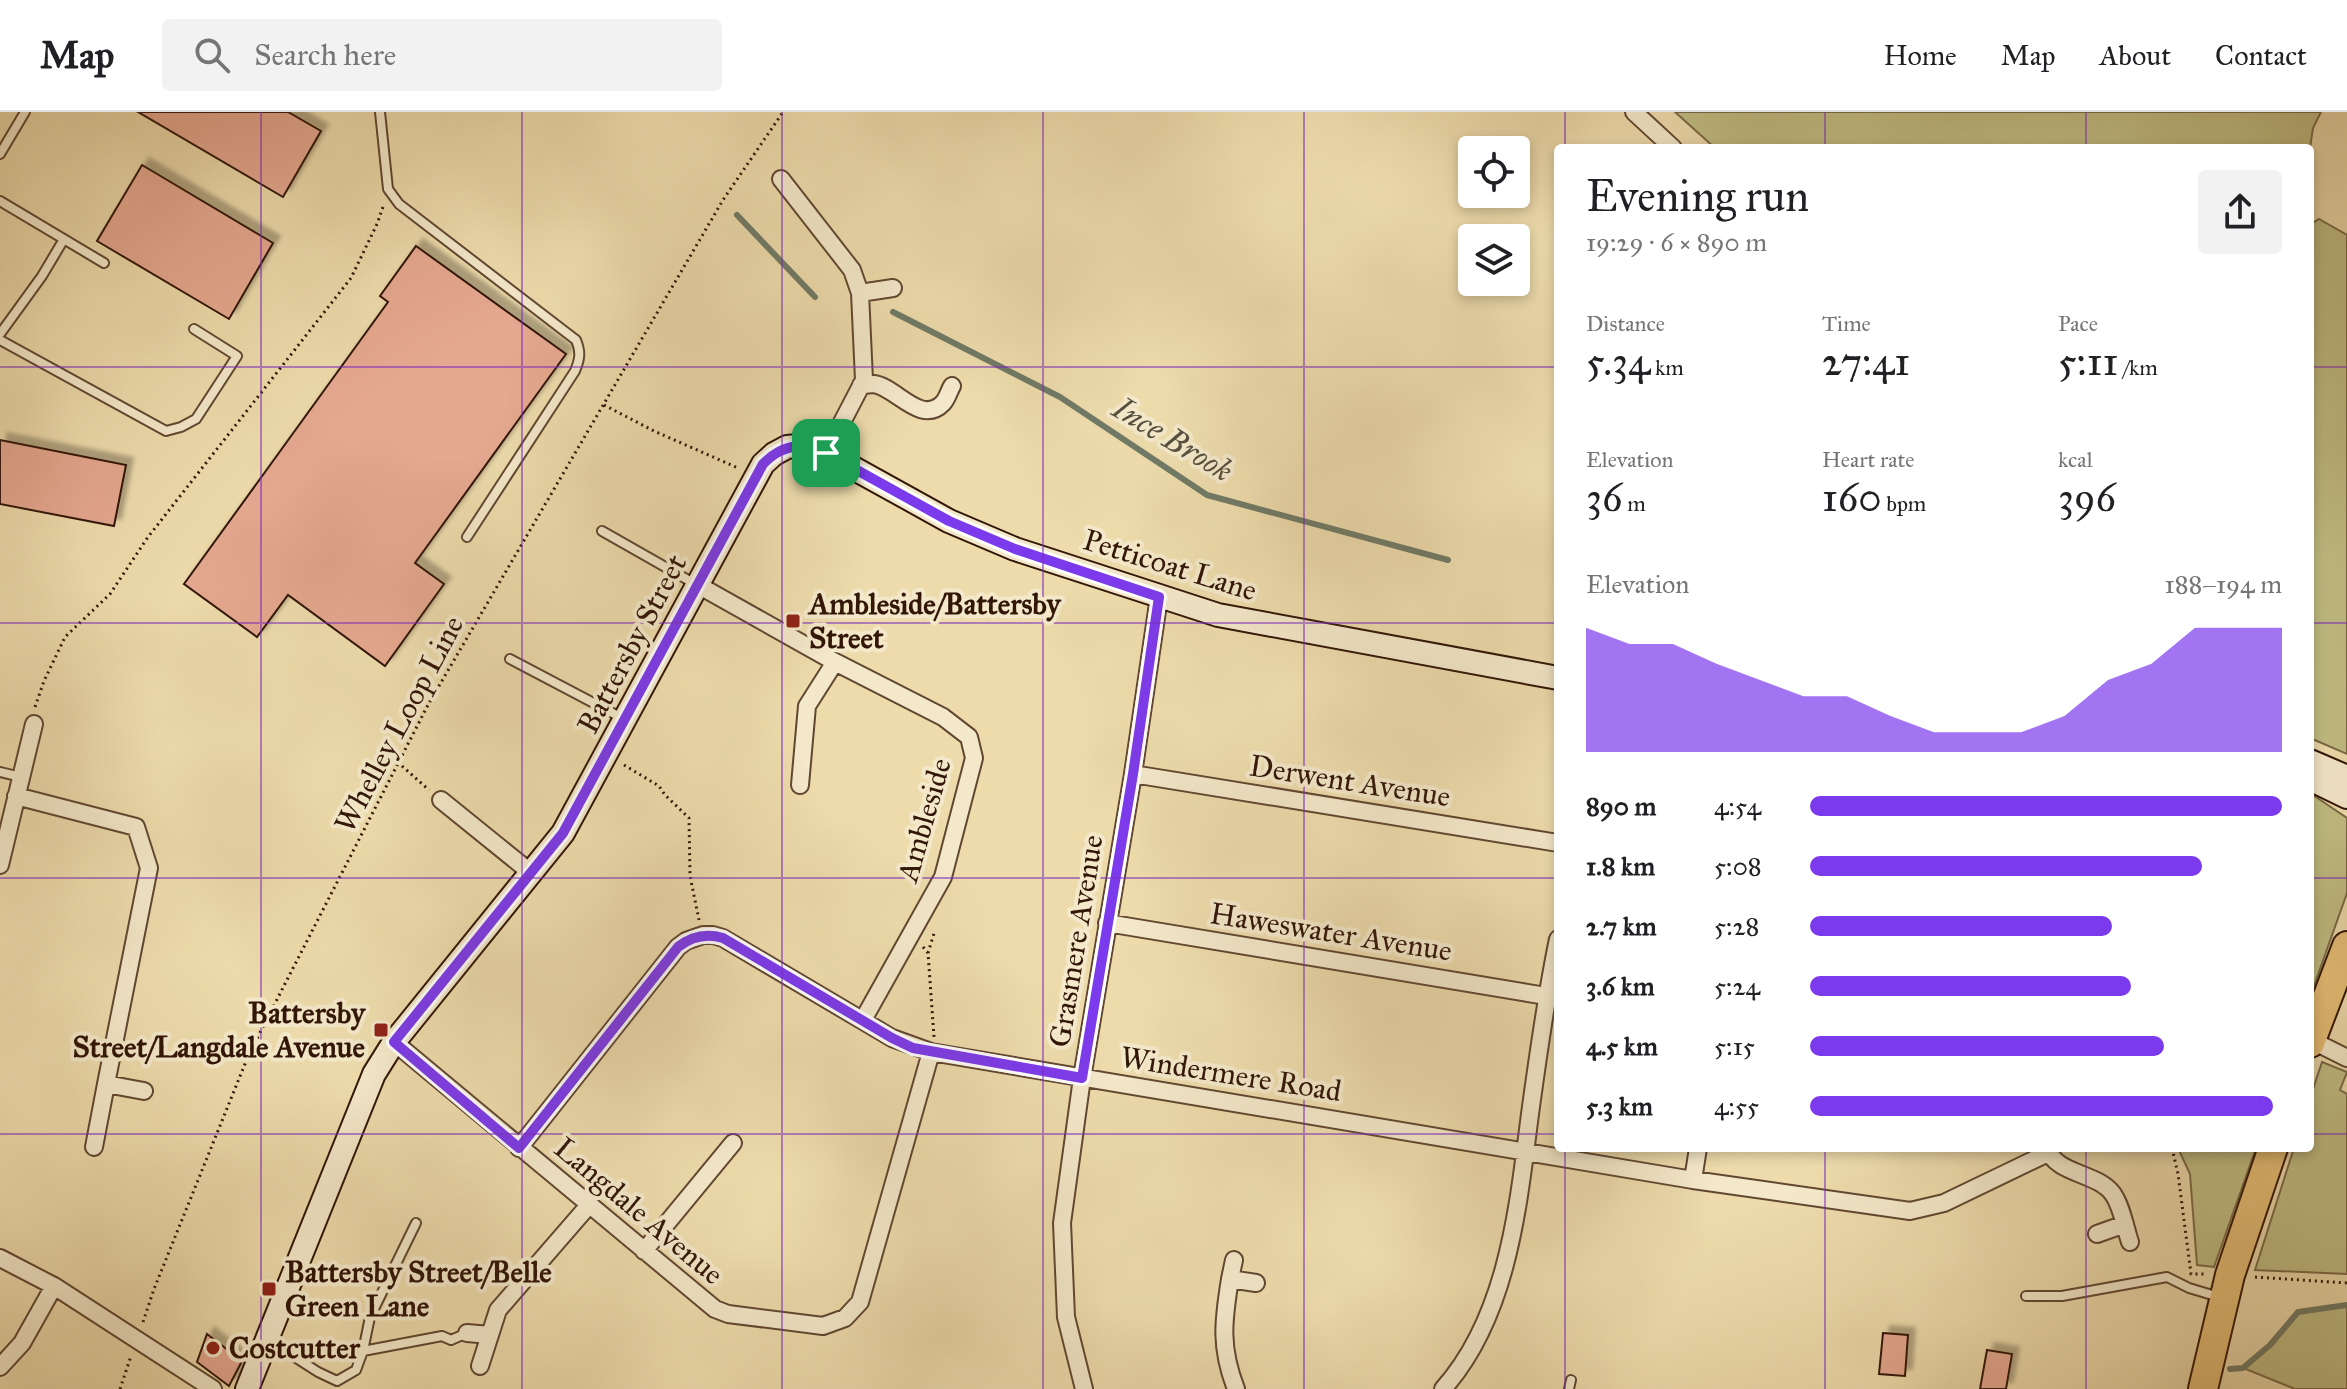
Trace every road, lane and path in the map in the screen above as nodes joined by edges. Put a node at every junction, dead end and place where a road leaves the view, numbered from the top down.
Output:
1 (25, 112) edge
2 (380, 112) edge
3 (783, 112) edge
4 (1634, 112) edge
5 (1669, 144) edge
6 (0, 154) edge
7 (781, 179) dead end
8 (388, 189) junction
9 (0, 201) edge
10 (64, 239) junction
11 (104, 263) dead end
12 (893, 288) dead end
13 (860, 293) junction
14 (194, 329) dead end
15 (0, 337) edge
16 (861, 385) junction
17 (952, 386) dead end
18 (604, 404) junction
19 (787, 447) joint
20 (826, 453) junction
21 (757, 476) junction
22 (602, 531) dead end
23 (467, 537) dead end
24 (698, 585) junction
25 (1159, 597) junction
26 (510, 659) dead end
27 (835, 662) junction
28 (1554, 677) edge
29 (625, 719) junction
30 (34, 724) joint
31 (606, 754) junction
32 (2314, 763) edge
33 (402, 766) dead end
34 (0, 772) edge
35 (1133, 774) junction
36 (21, 777) junction
37 (416, 777) dead end
38 (2347, 777) edge
39 (2314, 781) edge
40 (800, 785) dead end
41 (16, 796) junction
42 (2347, 797) edge
43 (441, 800) dead end
44 (1554, 842) edge
45 (0, 865) edge
46 (530, 872) junction
47 (1107, 923) junction
48 (703, 935) junction
49 (911, 936) junction
50 (2347, 946) edge
51 (1554, 958) edge
52 (1546, 996) junction
53 (863, 1020) junction
54 (2314, 1031) edge
55 (394, 1042) junction
56 (2314, 1043) edge
57 (931, 1052) junction
58 (2347, 1058) edge
59 (1082, 1078) junction
60 (106, 1084) junction
61 (144, 1091) dead end
62 (733, 1143) dead end
63 (94, 1147) dead end
64 (519, 1148) junction
65 (1525, 1151) junction
66 (1697, 1152) edge
67 (2045, 1152) edge
68 (2048, 1152) edge
69 (2173, 1152) edge
70 (2272, 1152) edge
71 (1693, 1180) junction
72 (589, 1205) junction
73 (416, 1223) dead end
74 (2125, 1224) junction
75 (2097, 1234) dead end
76 (2130, 1242) dead end
77 (644, 1251) junction
78 (0, 1258) edge
79 (1234, 1260) dead end
80 (1230, 1279) junction
81 (1256, 1283) dead end
82 (2347, 1283) edge
83 (54, 1286) junction
84 (2227, 1287) junction
85 (2026, 1296) dead end
86 (467, 1333) joint
87 (490, 1335) junction
88 (138, 1339) junction
89 (267, 1339) junction
90 (363, 1351) junction
91 (480, 1366) dead end
92 (0, 1367) edge
93 (120, 1389) edge
94 (213, 1389) edge
95 (247, 1389) edge
96 (1084, 1389) edge
97 (1236, 1389) edge
98 (1443, 1389) edge
99 (2203, 1389) edge

1 - 6 lane
2 - 8 lane
3 - 18 path, Whelley Loop Line
4 - 5 street
7 - 13 street
8 - 23 lane
8 - 30 path
9 - 10 lane
10 - 11 lane
10 - 15 lane
12 - 13 street
13 - 16 street
14 - 15 lane
16 - 17 street
16 - 20 street
18 - 21 path
18 - 88 path, Whelley Loop Line
19 - 20 street, Petticoat Lane
19 - 21 street, Battersby Street
20 - 25 street, Petticoat Lane
21 - 24 street, Battersby Street
22 - 24 lane
24 - 27 street, Ambleside
24 - 29 street, Battersby Street
25 - 28 street, Petticoat Lane
25 - 35 street, Grasmere Avenue
26 - 29 lane
27 - 40 street
27 - 49 street, Ambleside
29 - 31 street, Battersby Street
30 - 36 street
31 - 46 street, Battersby Street
31 - 48 path
32 - 38 street
33 - 37 path
34 - 36 lane
35 - 44 street, Derwent Avenue
35 - 47 street, Grasmere Avenue
36 - 41 street
39 - 42 street
41 - 45 street
41 - 60 street
43 - 46 street
46 - 55 street, Battersby Street
47 - 52 street, Haweswater Avenue
47 - 59 street, Grasmere Avenue
48 - 53 street, Windermere Road
48 - 64 street
49 - 53 street, Ambleside
49 - 57 path
50 - 54 highway
51 - 52 street
52 - 65 street
53 - 57 street, Windermere Road
55 - 64 street, Langdale Avenue
55 - 89 street, Battersby Street
56 - 58 street
57 - 59 street, Windermere Road
57 - 77 street, Langdale Avenue
59 - 65 street, Windermere Road
59 - 96 street, Grasmere Avenue
60 - 61 street
60 - 63 street
62 - 77 street
64 - 72 street, Langdale Avenue
65 - 71 street, Windermere Road
65 - 98 street
66 - 71 street
67 - 71 street, Windermere Road
68 - 74 street
69 - 84 path
70 - 84 highway
72 - 77 street, Langdale Avenue
72 - 87 street
73 - 90 lane
74 - 75 street
74 - 76 street
78 - 83 street
79 - 80 street
80 - 81 street
80 - 97 street
82 - 84 path
83 - 88 street
83 - 92 street
84 - 85 lane
84 - 99 highway
86 - 87 street
86 - 90 lane
87 - 91 street
88 - 93 path, Whelley Loop Line
88 - 94 street
89 - 90 lane
89 - 95 street, Battersby Street

